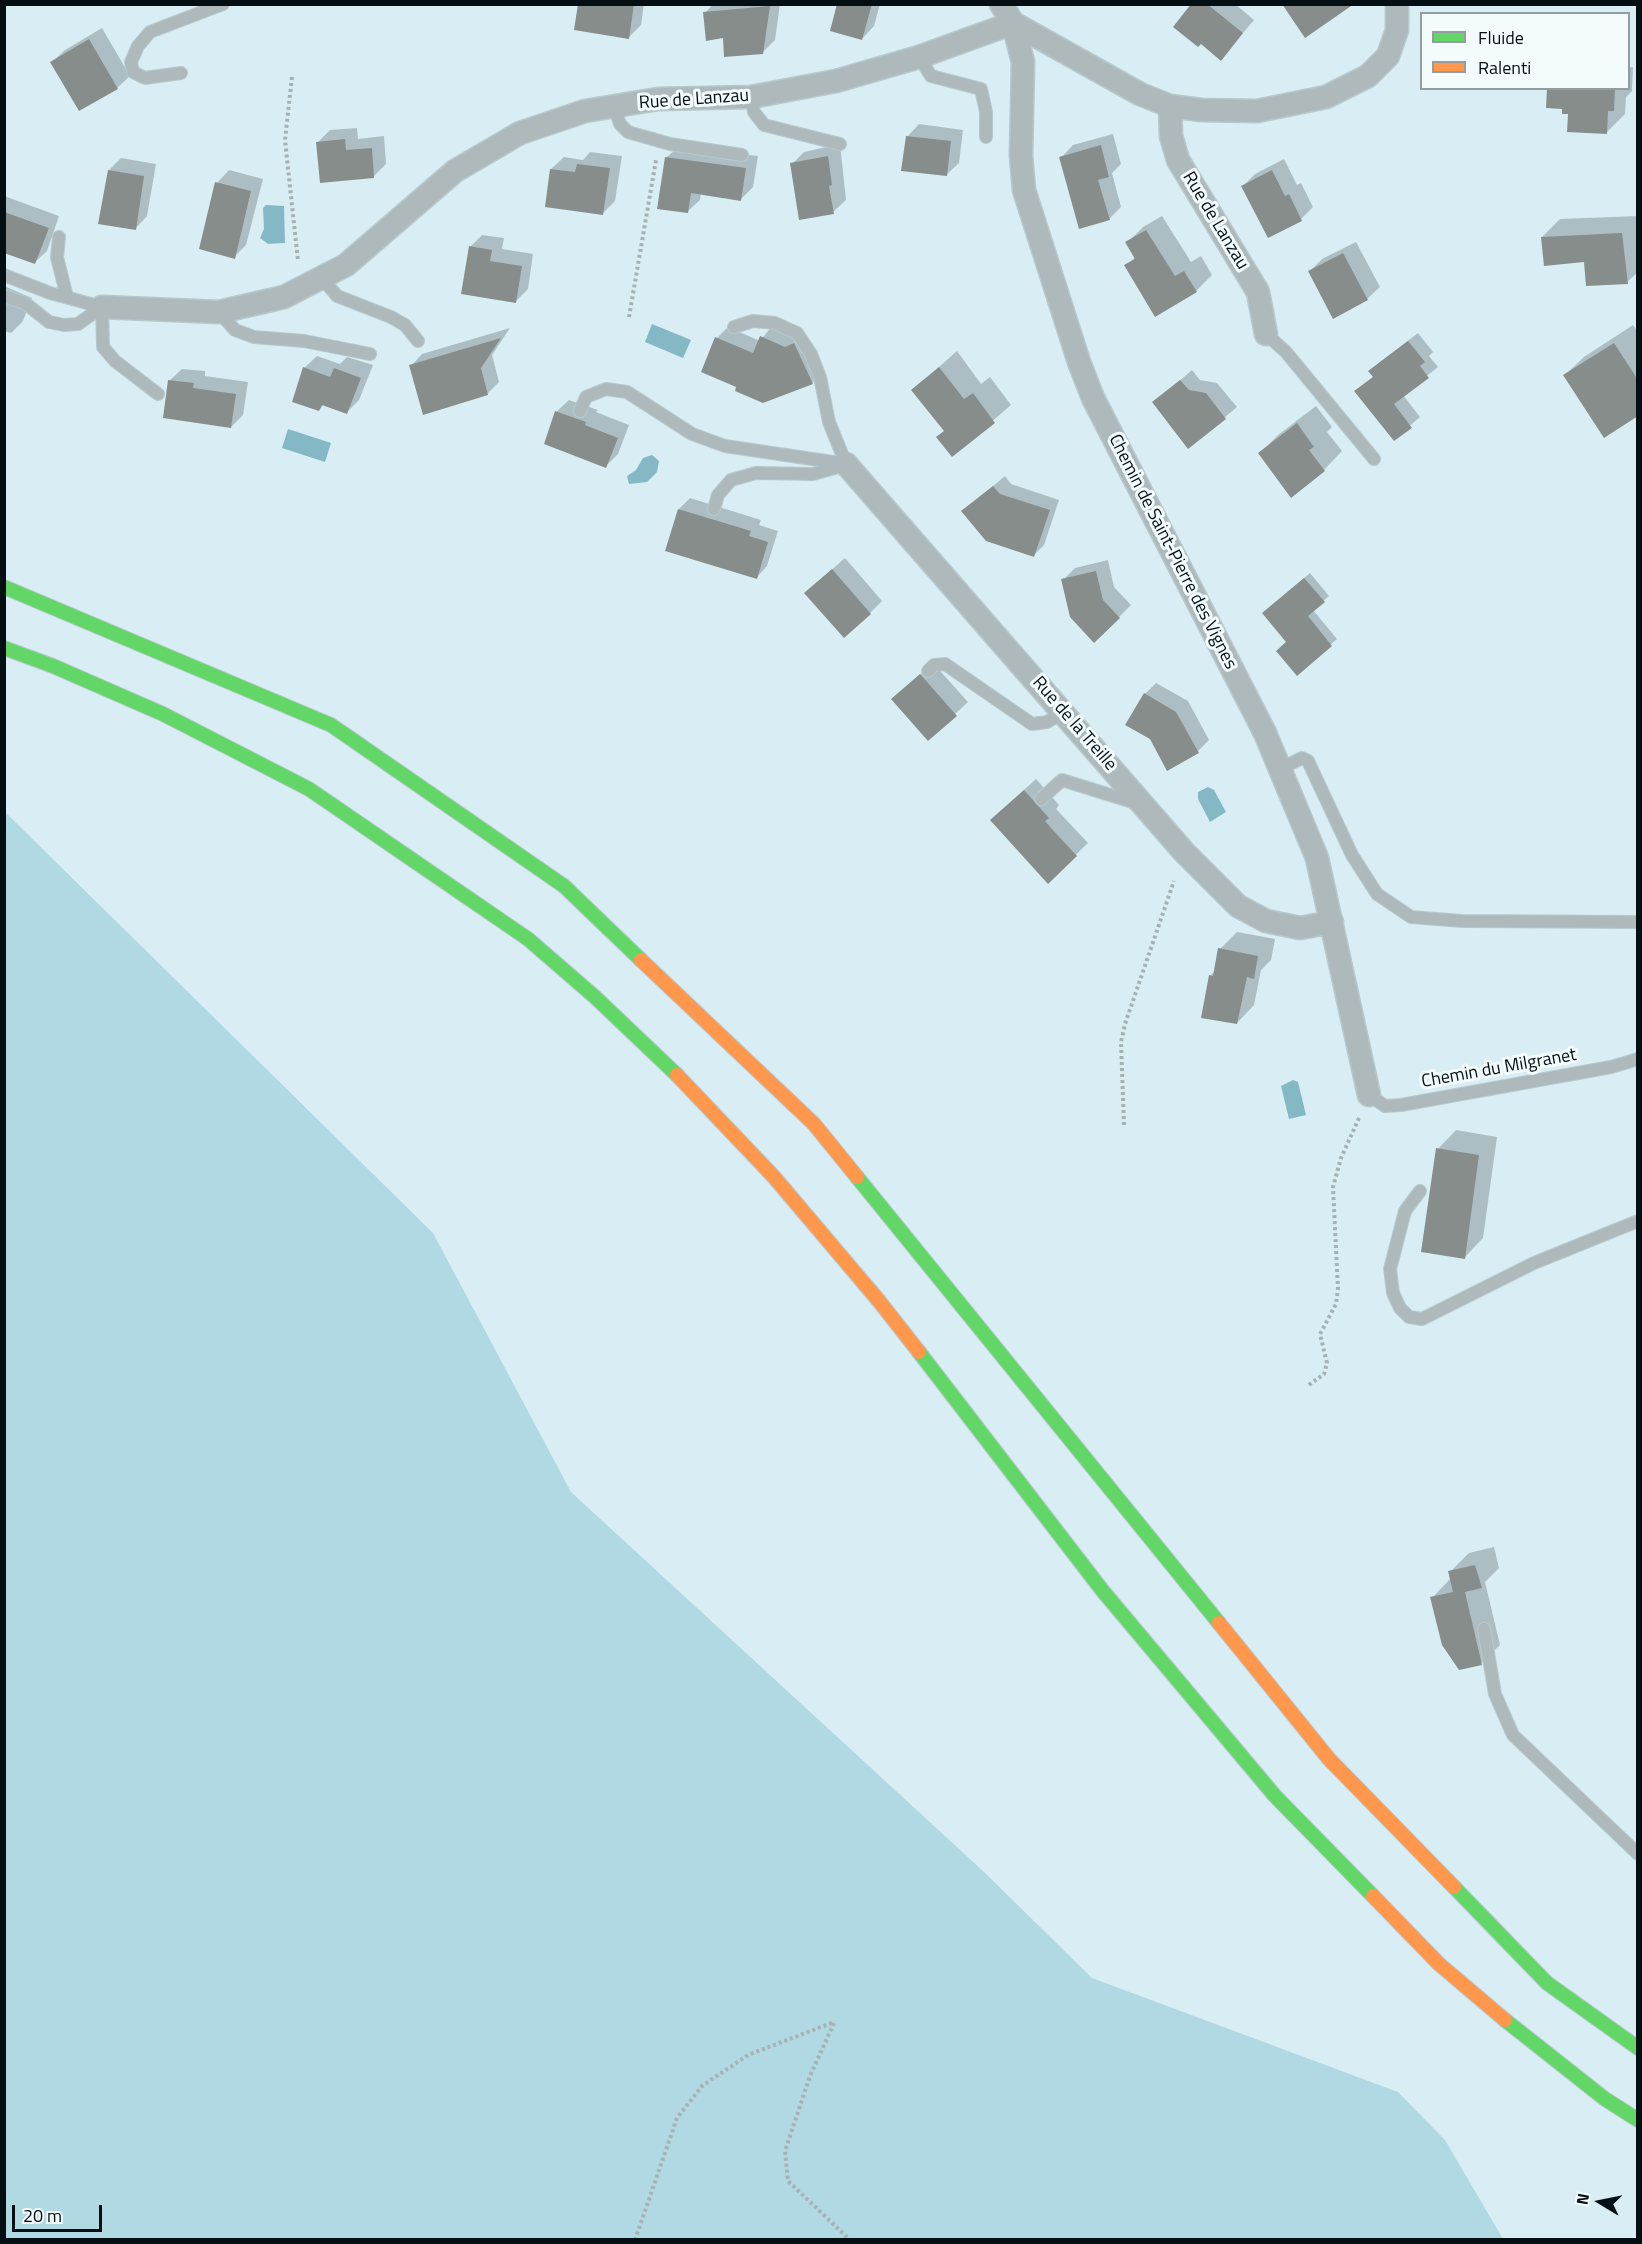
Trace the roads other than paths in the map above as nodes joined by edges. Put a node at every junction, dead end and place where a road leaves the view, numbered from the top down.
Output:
1 (223, 4) edge
2 (1397, 4) edge
3 (1007, 14) edge
4 (919, 57) junction
5 (181, 73) dead end
6 (751, 97) junction
7 (614, 106) junction
8 (1170, 106) junction
9 (986, 137) dead end
10 (840, 144) dead end
11 (742, 155) dead end
12 (59, 237) dead end
13 (4, 274) edge
14 (321, 278) junction
15 (4, 296) edge
16 (67, 297) junction
17 (102, 307) junction
18 (219, 312) junction
19 (734, 327) dead end
20 (1266, 334) joint
21 (418, 341) dead end
22 (370, 354) dead end
23 (158, 394) dead end
24 (580, 411) dead end
25 (1374, 459) dead end
26 (846, 465) junction
27 (714, 509) dead end
28 (4, 586) edge
29 (4, 648) edge
30 (928, 671) dead end
31 (1064, 712) junction
32 (1280, 769) junction
33 (1041, 799) dead end
34 (1145, 807) junction
35 (1332, 922) junction
36 (1638, 922) edge
37 (1638, 1059) edge
38 (1369, 1095) joint
39 (1420, 1191) dead end
40 (1638, 1221) edge
41 (1484, 1629) dead end
42 (1638, 1854) edge
43 (1638, 2048) edge
44 (1638, 2120) edge

1 - 5 lane
2 - 8 street
3 - 4 street, Rue de Lanzau
3 - 8 street
3 - 32 street, Chemin de Saint-Pierre des Vignes
4 - 6 street, Rue de Lanzau
4 - 9 lane
6 - 7 street, Rue de Lanzau
6 - 10 lane
7 - 11 lane
7 - 14 street, Rue de Lanzau
8 - 20 street, Rue de Lanzau
12 - 16 lane
13 - 16 lane
14 - 18 street, Rue de Lanzau
14 - 21 lane
15 - 17 lane
16 - 17 lane
17 - 18 street, Rue de Lanzau
17 - 23 lane
18 - 22 lane
19 - 26 lane
20 - 25 lane
24 - 26 lane
26 - 27 lane
26 - 31 street, Rue de la Treille
28 - 43 highway
29 - 44 highway
30 - 31 lane
31 - 34 street, Rue de la Treille
32 - 35 street, Chemin de Saint-Pierre des Vignes
32 - 36 lane
33 - 34 lane
34 - 35 street, Rue de la Treille
35 - 38 street, Chemin de Saint-Pierre des Vignes
37 - 38 lane, Chemin du Milgranet
39 - 40 lane
41 - 42 lane

